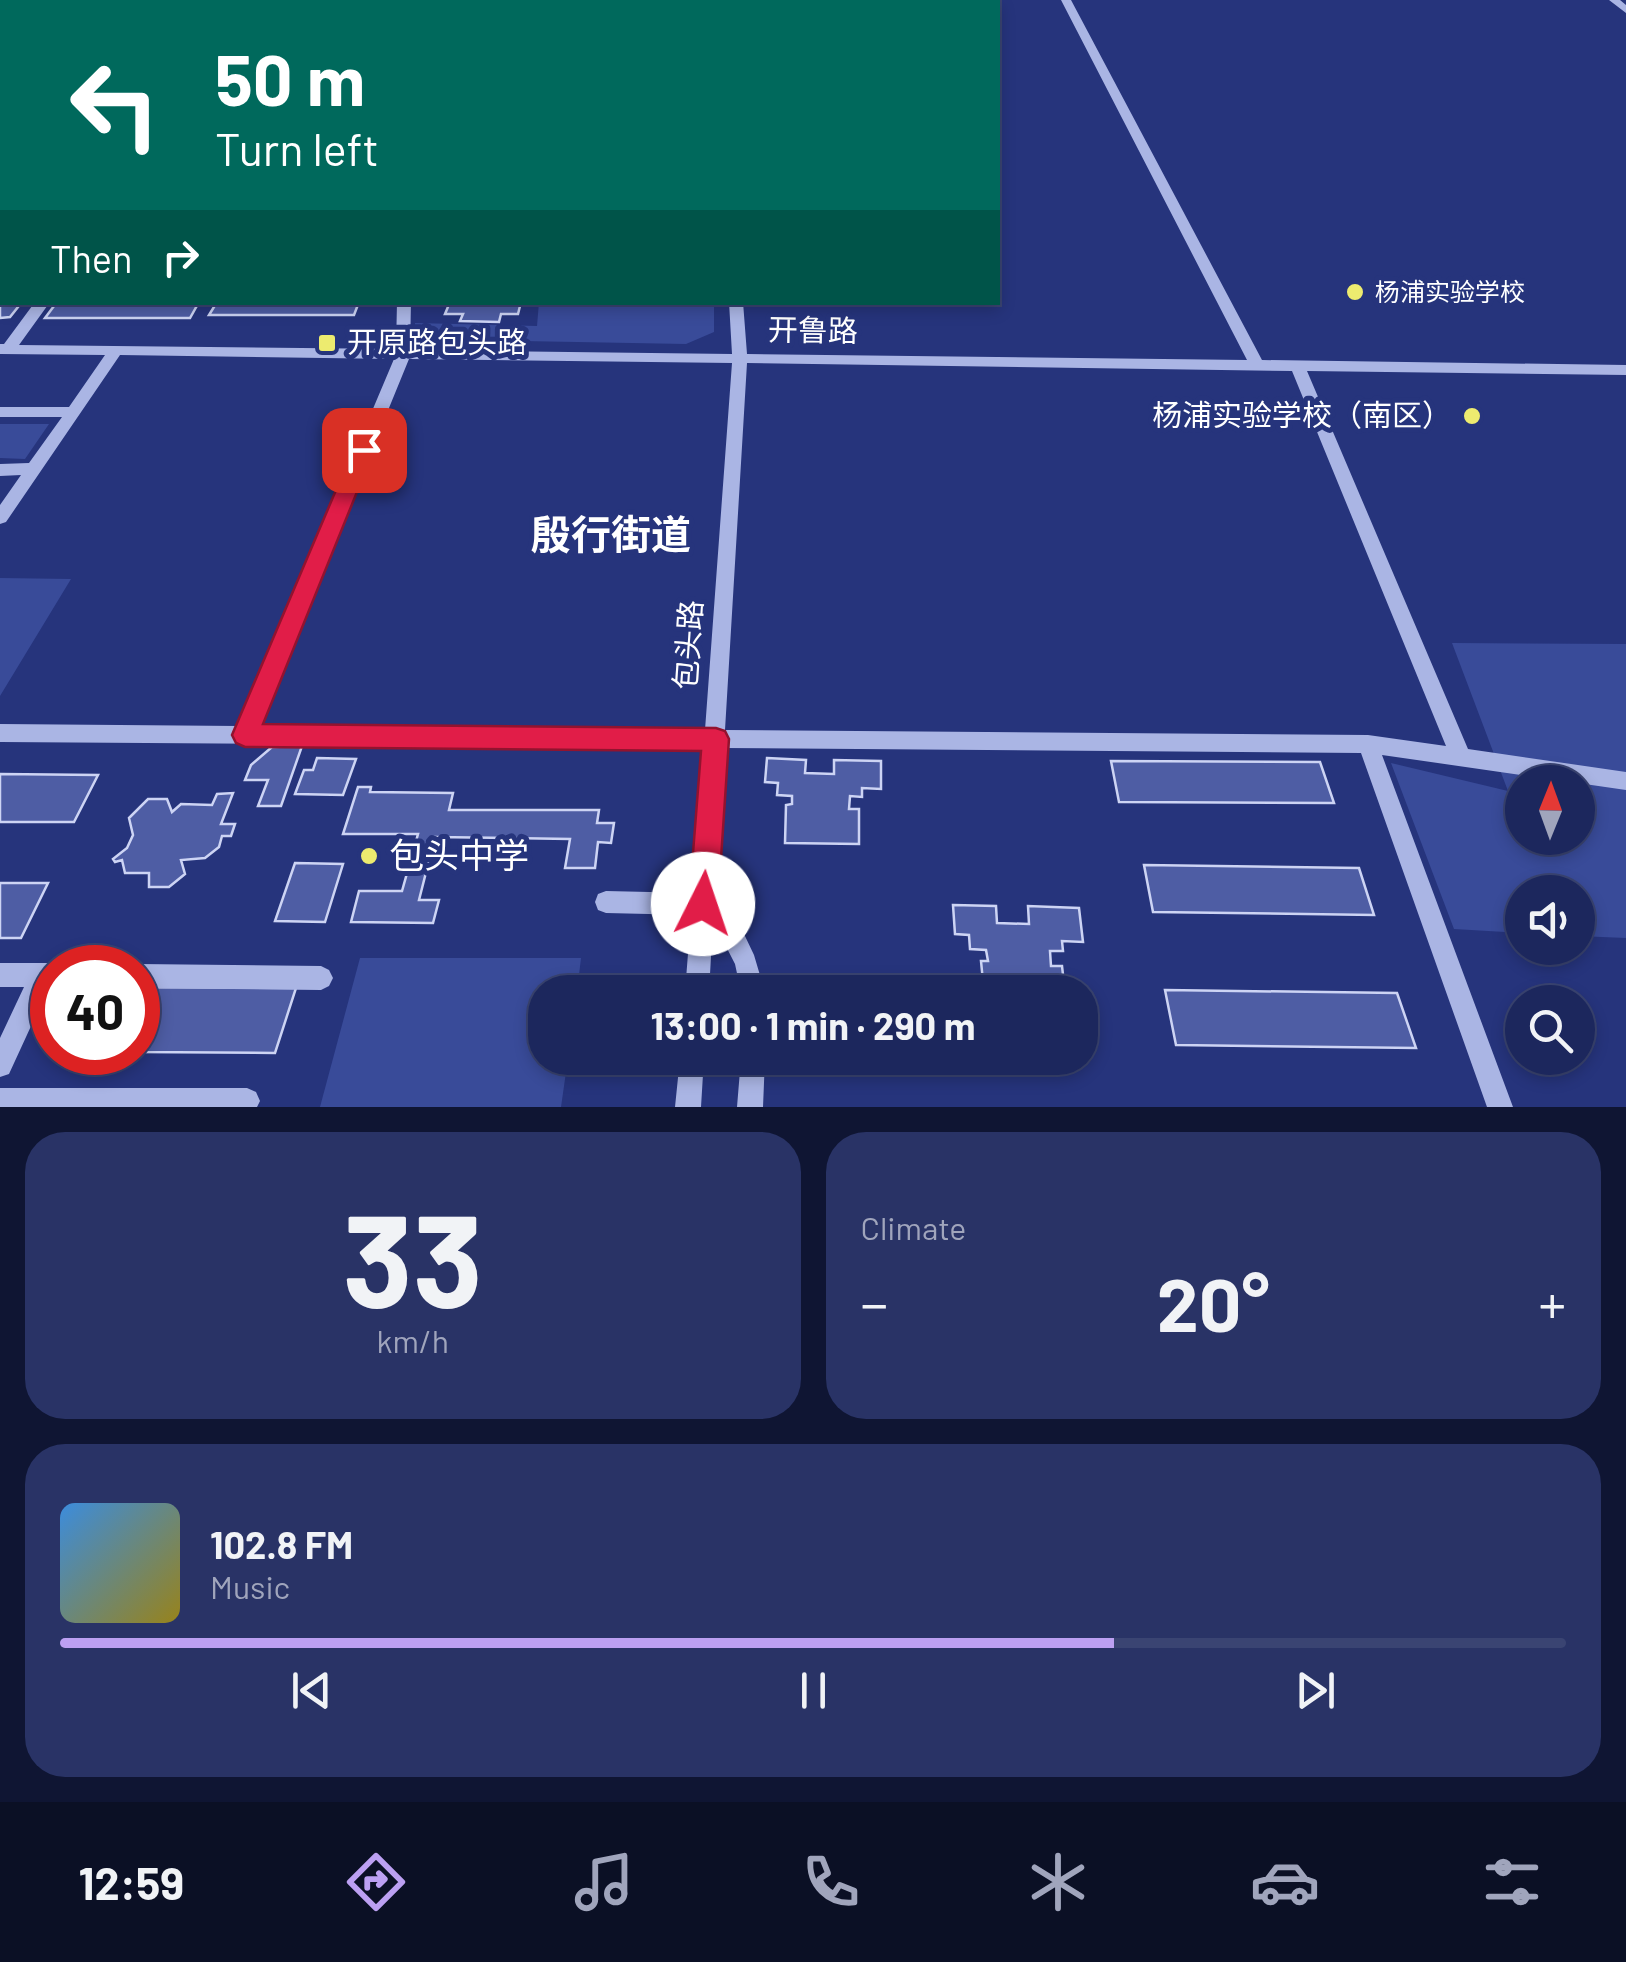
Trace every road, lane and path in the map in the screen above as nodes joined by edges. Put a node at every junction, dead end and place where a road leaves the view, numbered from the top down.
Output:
1 (1066, 0) edge
2 (1614, 0) edge
3 (1626, 10) edge
4 (41, 305) edge
5 (404, 305) edge
6 (736, 305) edge
7 (4, 349) edge
8 (115, 352) junction
9 (403, 355) junction
10 (740, 358) junction
11 (1256, 364) junction
12 (1297, 365) junction
13 (1626, 370) edge
14 (0, 412) edge
15 (72, 412) junction
16 (34, 469) junction
17 (0, 470) edge
18 (0, 518) edge
19 (0, 733) edge
20 (245, 735) junction
21 (716, 739) junction
22 (1368, 744) junction
23 (1461, 758) junction
24 (1626, 781) edge
25 (706, 868) junction
26 (606, 902) dead end
27 (703, 904) junction
28 (0, 974) edge
29 (30, 975) edge
30 (697, 975) edge
31 (749, 975) edge
32 (160, 976) edge
33 (322, 978) dead end
34 (30, 1008) edge
35 (0, 1065) edge
36 (691, 1075) edge
37 (751, 1075) edge
38 (0, 1101) edge
39 (247, 1101) dead end
40 (688, 1107) edge
41 (750, 1107) edge
42 (1500, 1107) edge

1 - 11 street
2 - 3 street
4 - 7 street
5 - 9 street
6 - 10 street, 包头路
7 - 8 street, 开鲁路
8 - 9 street, 开鲁路
8 - 15 street
9 - 10 street, 开鲁路
9 - 20 street
10 - 11 street, 开鲁路
10 - 21 street, 包头路
11 - 12 street, 开鲁路
12 - 13 street, 开鲁路
12 - 23 street
14 - 15 street
15 - 16 street
16 - 17 street
16 - 18 street
19 - 20 street
20 - 21 street
21 - 22 street
21 - 25 street, 包头路
22 - 23 street
22 - 42 street
23 - 24 street
25 - 27 street, 包头路
25 - 31 street
26 - 27 street
27 - 30 street, 包头路
28 - 29 street
32 - 33 street
34 - 35 street
36 - 40 street
37 - 41 street
38 - 39 street

